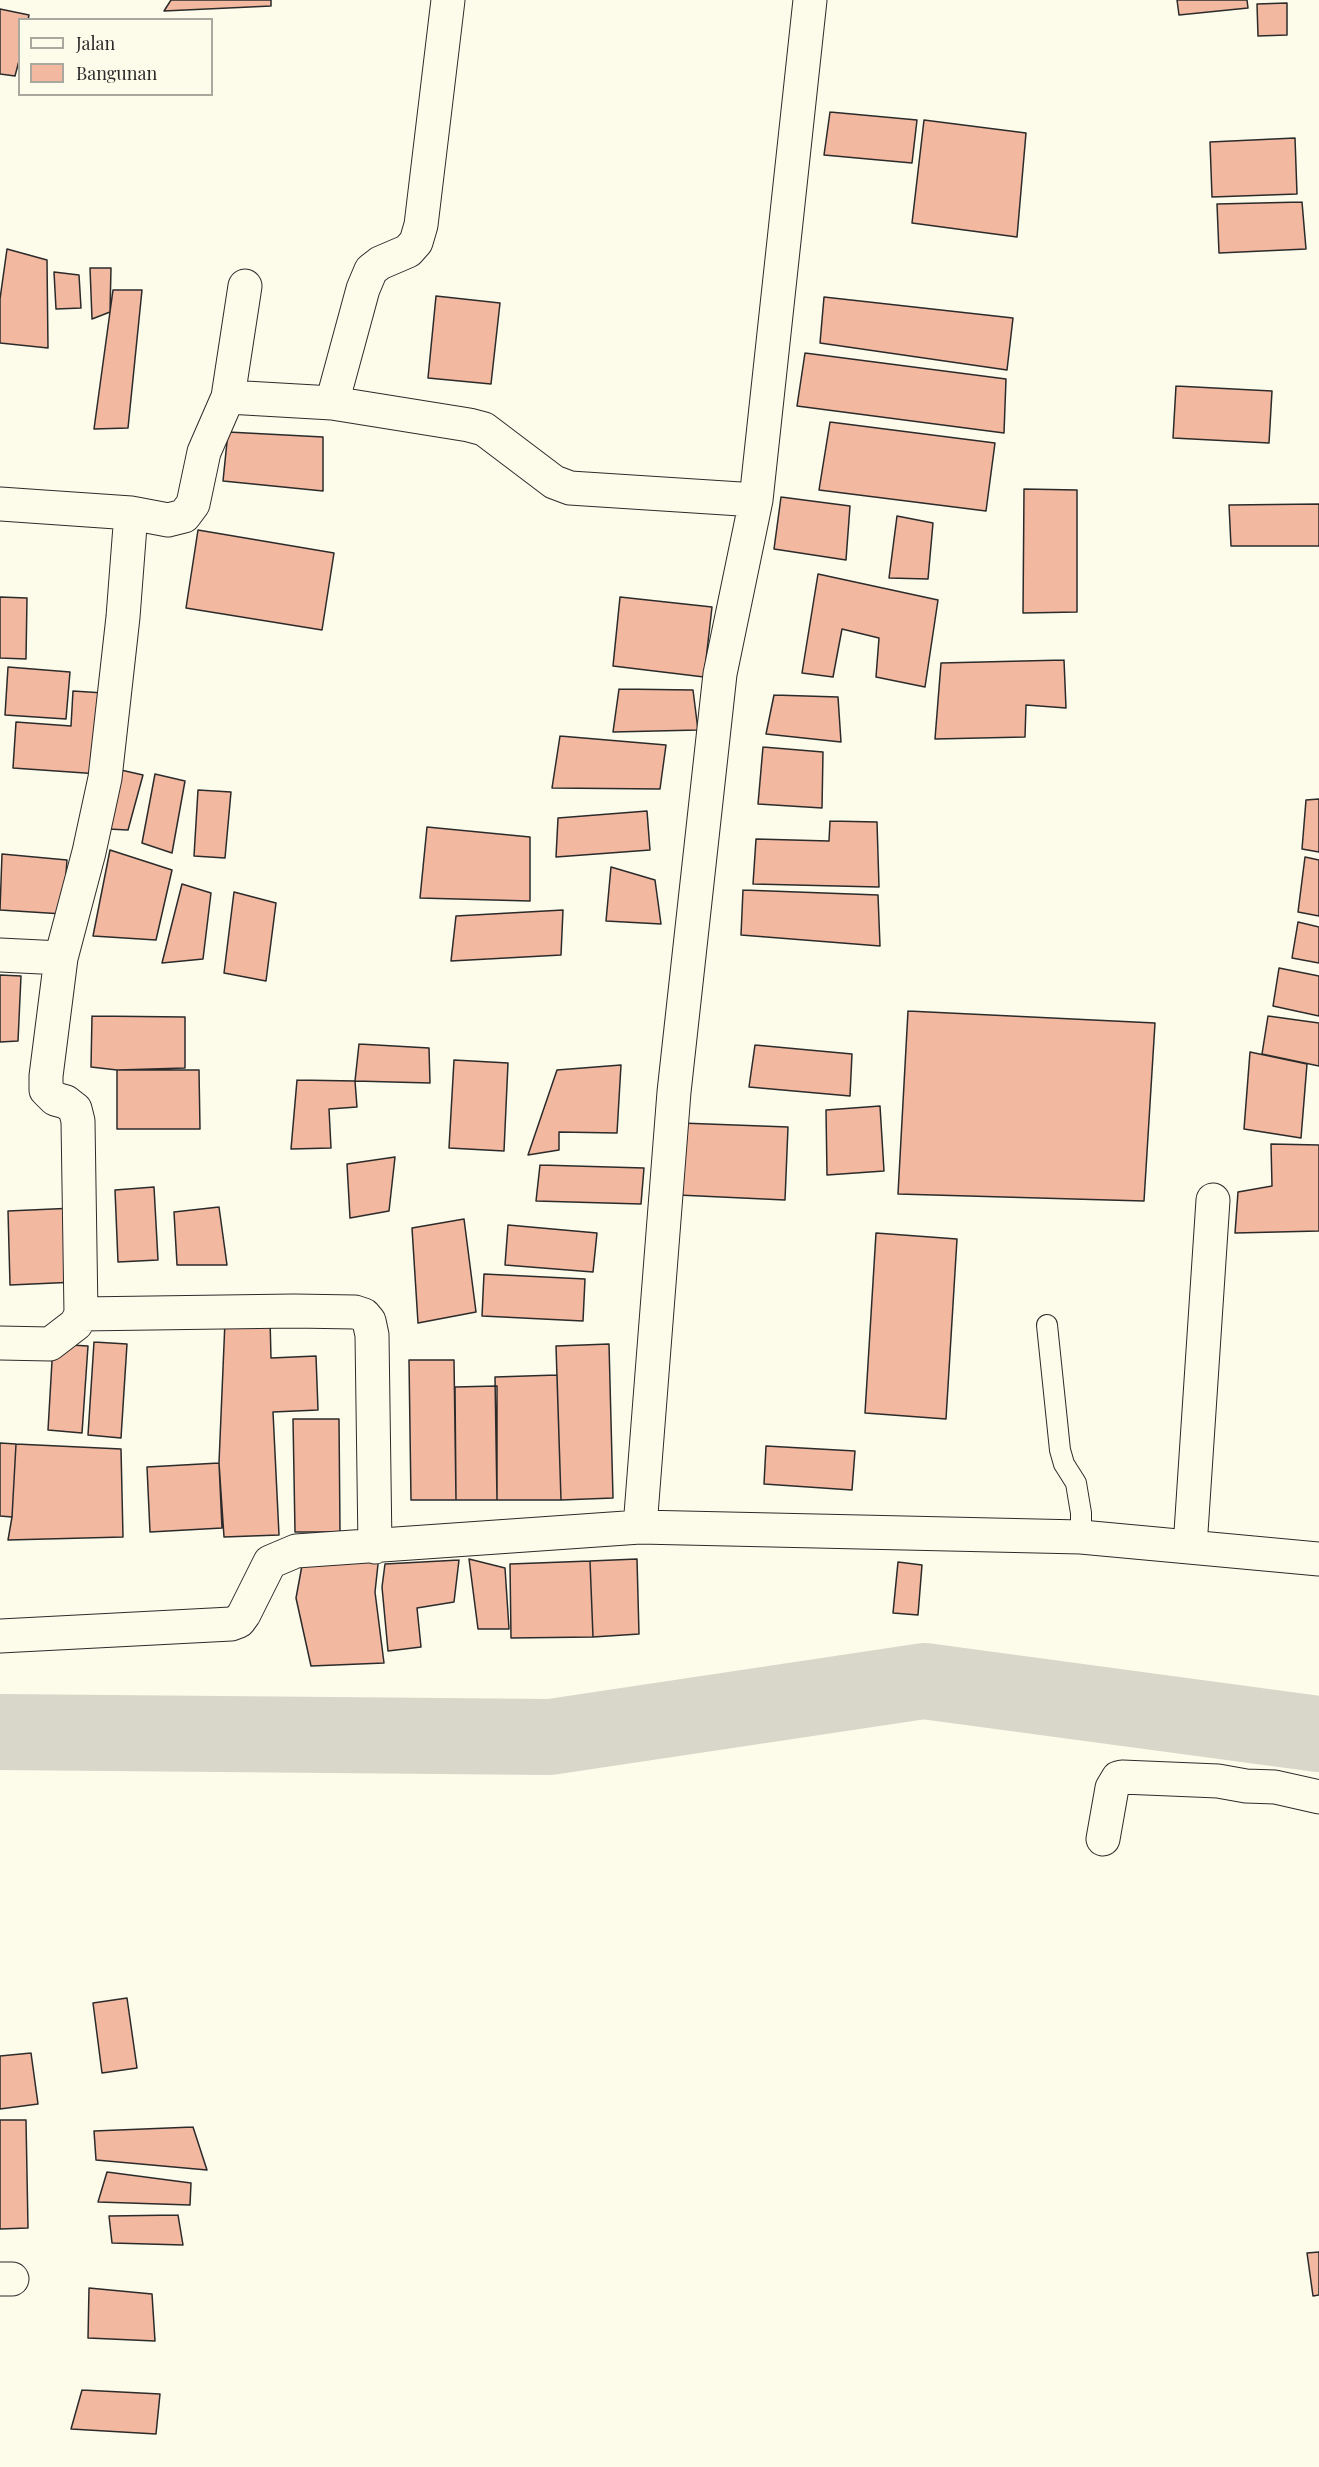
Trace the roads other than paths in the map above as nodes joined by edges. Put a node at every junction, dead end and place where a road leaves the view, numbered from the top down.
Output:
1 (448, 0) edge
2 (810, 0) edge
3 (245, 286) dead end
4 (228, 397) junction
5 (332, 403) junction
6 (756, 501) junction
7 (0, 504) edge
8 (131, 513) junction
9 (0, 955) edge
10 (61, 958) junction
11 (1213, 1200) dead end
12 (81, 1314) junction
13 (1047, 1325) dead end
14 (0, 1343) edge
15 (640, 1527) junction
16 (1081, 1538) junction
17 (375, 1547) junction
18 (1190, 1547) junction
19 (1319, 1559) edge
20 (0, 1636) edge
21 (1319, 1797) edge
22 (1103, 1839) dead end

1 - 5 street
2 - 6 street
3 - 4 street
4 - 5 street
4 - 8 street
5 - 6 street
6 - 15 street
7 - 8 street
8 - 10 street
9 - 10 street
10 - 12 street
11 - 18 street
12 - 14 street
12 - 17 street
13 - 16 lane
15 - 16 street
15 - 17 street
16 - 18 street
17 - 20 street
18 - 19 street
21 - 22 street

